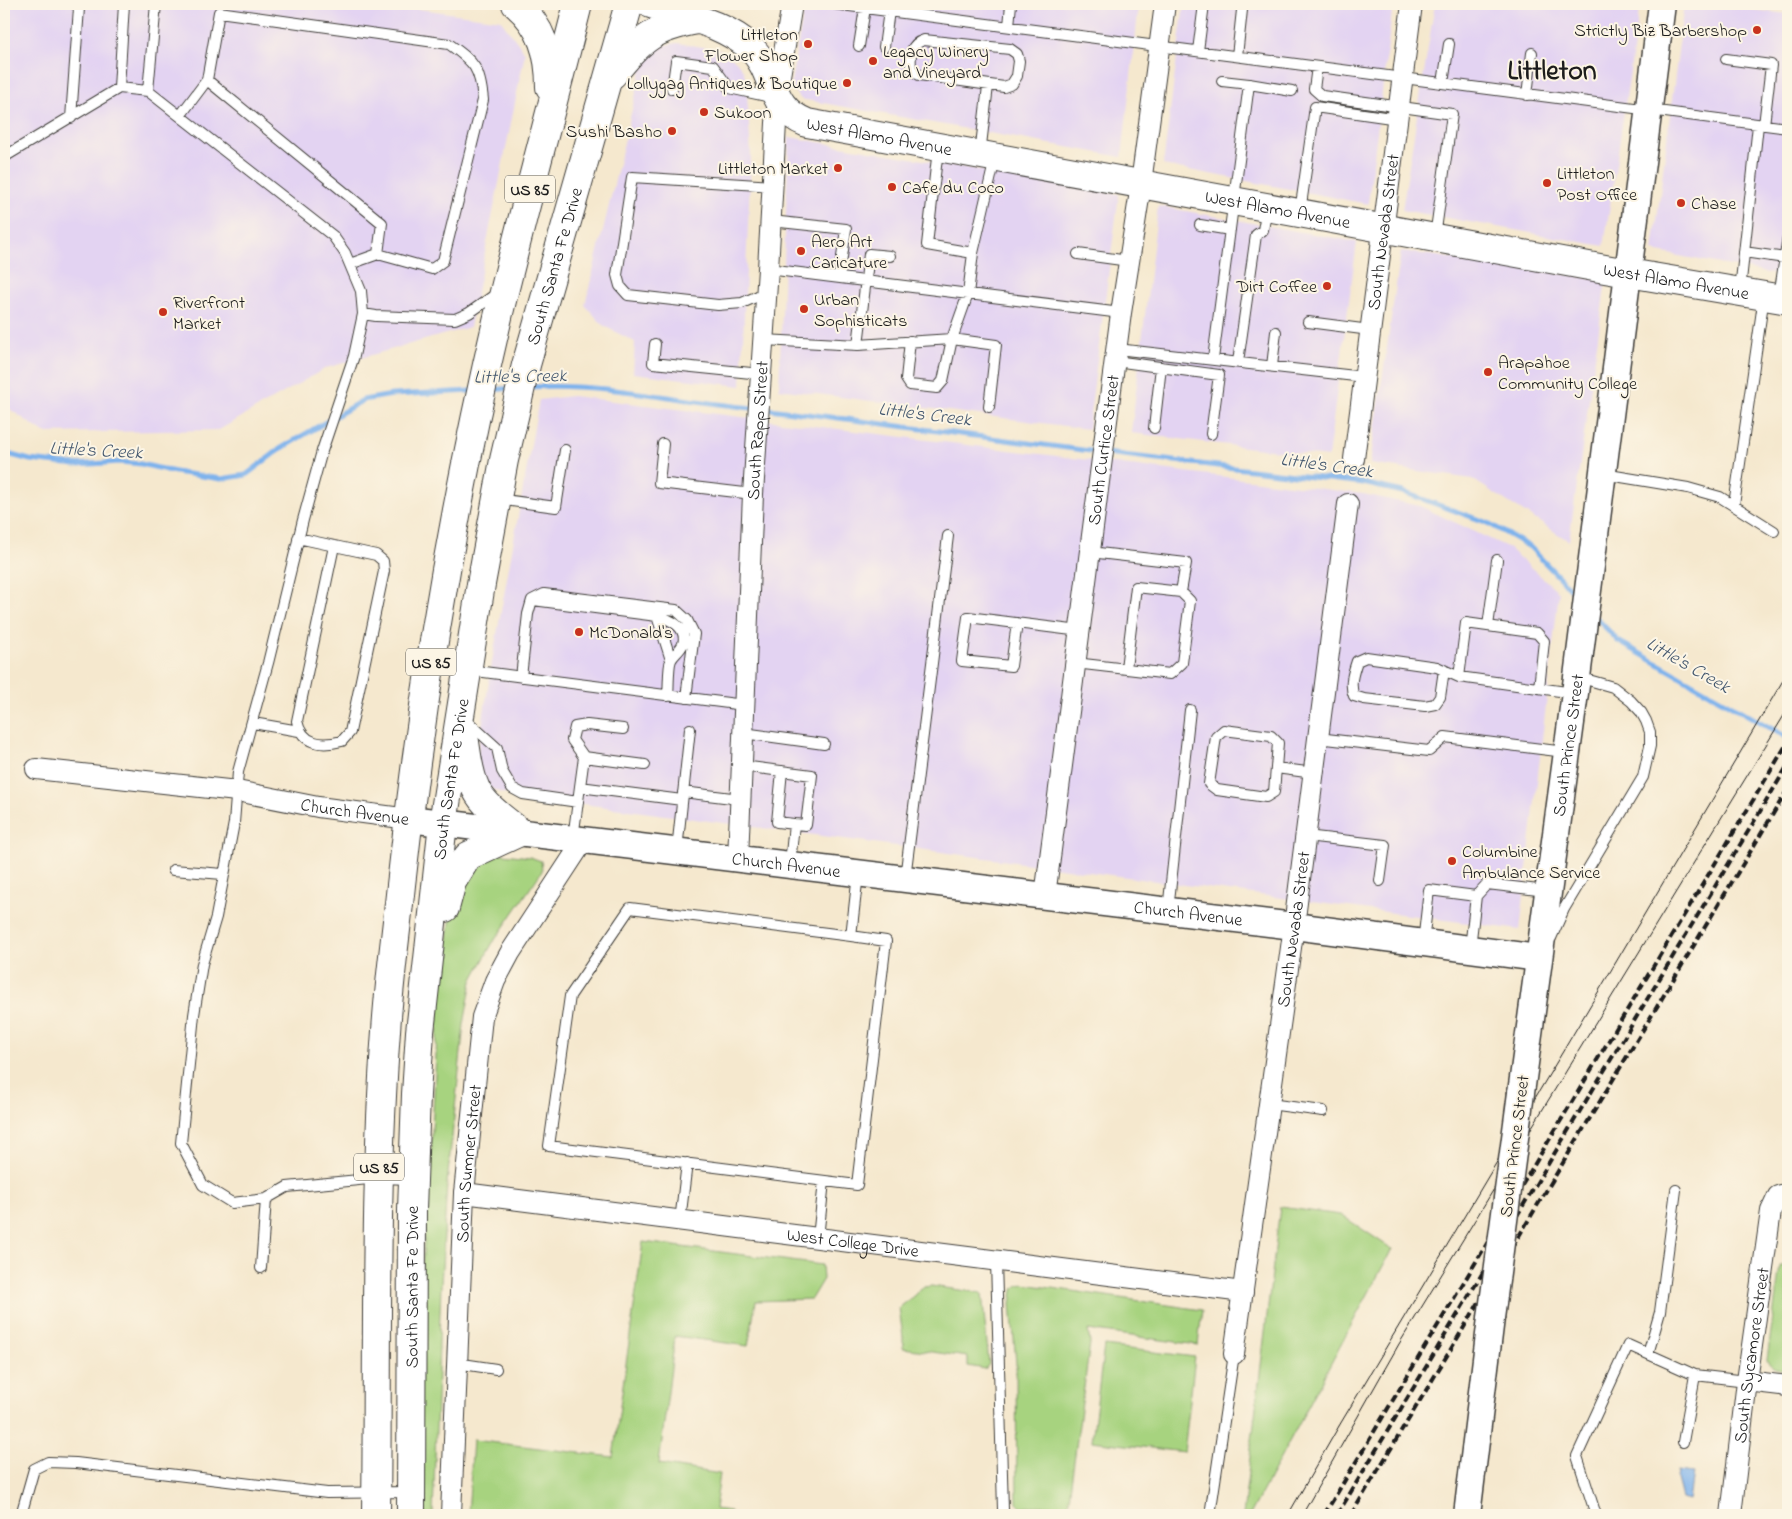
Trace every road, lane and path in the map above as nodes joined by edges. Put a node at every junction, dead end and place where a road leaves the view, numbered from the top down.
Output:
1 (75, 4) edge
2 (124, 4) edge
3 (156, 4) edge
4 (516, 4) edge
5 (578, 4) edge
6 (629, 4) edge
7 (651, 4) edge
8 (792, 4) edge
9 (834, 4) edge
10 (1011, 4) edge
11 (1164, 4) edge
12 (1204, 4) edge
13 (1412, 4) edge
14 (1662, 4) edge
15 (865, 8) junction
16 (1242, 10) dead end
17 (889, 11) junction
18 (698, 20) junction
19 (1009, 26) junction
20 (1448, 44) dead end
21 (859, 46) dead end
22 (884, 46) dead end
23 (1159, 47) junction
24 (1198, 51) junction
25 (1532, 53) dead end
26 (1237, 56) junction
27 (1726, 59) dead end
28 (1317, 67) junction
29 (1403, 78) junction
30 (207, 80) junction
31 (608, 81) junction
32 (1222, 81) dead end
33 (1443, 83) junction
34 (1249, 84) junction
35 (988, 86) junction
36 (118, 88) junction
37 (672, 89) dead end
38 (1292, 90) dead end
39 (148, 91) junction
40 (1527, 94) junction
41 (778, 99) junction
42 (551, 109) junction
43 (1648, 111) junction
44 (1398, 112) junction
45 (180, 116) junction
46 (71, 118) junction
47 (1761, 125) junction
48 (1788, 128) edge
49 (938, 148) junction
50 (4, 157) edge
51 (988, 157) junction
52 (1141, 185) junction
53 (773, 186) junction
54 (1234, 202) junction
55 (1267, 208) junction
56 (1300, 213) junction
57 (771, 221) junction
58 (1200, 225) dead end
59 (1384, 228) junction
60 (1230, 230) junction
61 (1788, 236) edge
62 (1435, 238) junction
63 (1744, 252) junction
64 (974, 253) junction
65 (378, 254) junction
66 (1078, 254) dead end
67 (890, 256) dead end
68 (1785, 258) junction
69 (1129, 261) junction
70 (350, 264) junction
71 (768, 269) junction
72 (1629, 273) junction
73 (839, 278) junction
74 (866, 281) junction
75 (506, 287) junction
76 (767, 292) junction
77 (968, 294) junction
78 (1768, 297) edge
79 (1121, 313) junction
80 (363, 314) junction
81 (1308, 322) dead end
82 (1370, 330) junction
83 (1276, 332) dead end
84 (764, 340) junction
85 (952, 340) junction
86 (910, 341) junction
87 (655, 344) dead end
88 (858, 345) junction
89 (1116, 355) junction
90 (1213, 360) junction
91 (1238, 362) junction
92 (1272, 366) junction
93 (1161, 367) junction
94 (761, 374) junction
95 (1364, 377) junction
96 (990, 407) dead end
97 (1154, 428) dead end
98 (1211, 434) dead end
99 (663, 444) dead end
100 (565, 450) dead end
101 (1354, 460) dead end
102 (1603, 474) junction
103 (753, 494) junction
104 (496, 499) junction
105 (1348, 504) dead end
106 (1734, 505) junction
107 (1774, 531) dead end
108 (948, 536) dead end
109 (298, 538) junction
110 (334, 546) junction
111 (1090, 552) junction
112 (1496, 560) dead end
113 (1181, 592) junction
114 (532, 600) junction
115 (657, 616) junction
116 (1017, 623) junction
117 (1488, 626) junction
118 (1080, 630) junction
119 (671, 660) junction
120 (1075, 663) junction
121 (1126, 668) junction
122 (467, 670) junction
123 (1444, 670) junction
124 (520, 676) junction
125 (1460, 677) junction
126 (1576, 685) junction
127 (1539, 688) junction
128 (668, 696) junction
129 (686, 698) junction
130 (744, 705) junction
131 (1190, 710) dead end
132 (460, 714) junction
133 (253, 723) junction
134 (623, 729) dead end
135 (690, 729) dead end
136 (299, 731) junction
137 (743, 733) junction
138 (1318, 738) junction
139 (824, 744) dead end
140 (1566, 752) junction
141 (584, 757) junction
142 (645, 765) dead end
143 (742, 766) junction
144 (1276, 768) junction
145 (36, 769) dead end
146 (782, 772) junction
147 (1314, 773) junction
148 (580, 787) junction
149 (236, 791) junction
150 (683, 796) junction
151 (740, 799) junction
152 (578, 802) junction
153 (409, 819) junction
154 (443, 823) junction
155 (794, 824) junction
156 (520, 832) junction
157 (1306, 836) junction
158 (579, 840) junction
159 (676, 852) junction
160 (738, 859) junction
161 (790, 865) junction
162 (173, 870) dead end
163 (858, 873) junction
164 (223, 874) junction
165 (905, 879) junction
166 (1380, 881) dead end
167 (1547, 892) junction
168 (1045, 896) junction
169 (1476, 896) junction
170 (1168, 911) junction
171 (1294, 926) junction
172 (851, 936) junction
173 (1423, 943) junction
174 (1470, 949) junction
175 (1538, 958) junction
176 (1269, 1104) junction
177 (1323, 1111) dead end
178 (687, 1163) junction
179 (414, 1168) junction
180 (379, 1178) junction
181 (824, 1181) junction
182 (1676, 1190) dead end
183 (464, 1193) junction
184 (1783, 1195) edge
185 (266, 1199) junction
186 (680, 1221) junction
187 (818, 1238) junction
188 (996, 1261) junction
189 (261, 1268) dead end
190 (1243, 1292) junction
191 (1234, 1354) joint
192 (1648, 1354) junction
193 (456, 1363) junction
194 (496, 1369) dead end
195 (1695, 1375) junction
196 (1747, 1381) junction
197 (1788, 1386) edge
198 (1683, 1442) dead end
199 (377, 1504) edge
200 (411, 1504) edge
201 (1003, 1510) dead end
202 (21, 1515) edge
203 (451, 1515) edge
204 (1210, 1515) edge
205 (1467, 1515) edge
206 (1596, 1515) edge
207 (1731, 1515) edge

1 - 46 lane
2 - 36 lane
3 - 39 lane
4 - 42 main road
5 - 42 main road, South Santa Fe Drive / US 85
6 - 31 main road, South Santa Fe Drive / US 85
7 - 18 main road
8 - 41 street, South Rapp Street
9 - 15 lane
10 - 19 lane
11 - 23 street, South Curtice Street
12 - 24 lane
13 - 29 street, South Nevada Street
14 - 43 street, South Prince Street
15 - 17 lane
15 - 21 lane
16 - 26 lane
17 - 19 lane
17 - 22 lane
18 - 31 main road
18 - 41 main road
19 - 23 lane
20 - 33 lane
23 - 24 lane
23 - 52 street, South Curtice Street
24 - 26 lane
25 - 40 lane
26 - 28 lane
27 - 47 lane
28 - 29 lane
28 - 44 lane
29 - 33 lane
29 - 44 street, South Nevada Street
30 - 45 lane
30 - 65 lane
30 - 65 lane
31 - 104 main road, South Santa Fe Drive / US 85
32 - 34 lane
33 - 40 lane
34 - 38 lane
34 - 54 lane
35 - 35 lane
35 - 51 lane
36 - 39 lane
36 - 46 lane
37 - 41 lane
39 - 45 lane
40 - 43 lane
41 - 49 main road, West Alamo Avenue
41 - 53 street, South Rapp Street
42 - 75 main road, South Santa Fe Drive / US 85
43 - 47 lane
43 - 72 street, South Prince Street
44 - 56 lane
44 - 59 street, South Nevada Street
44 - 62 lane
45 - 70 lane
46 - 50 lane
47 - 48 lane
47 - 63 lane
49 - 51 main road, West Alamo Avenue
49 - 64 lane
51 - 52 main road, West Alamo Avenue
51 - 64 lane
52 - 54 main road, West Alamo Avenue
52 - 69 street, South Curtice Street
53 - 57 street, South Rapp Street
53 - 76 lane
54 - 55 main road, West Alamo Avenue
54 - 60 lane
55 - 56 main road, West Alamo Avenue
55 - 91 lane
56 - 59 main road, West Alamo Avenue
57 - 71 street, South Rapp Street
57 - 73 lane
58 - 60 lane
59 - 62 main road, West Alamo Avenue
59 - 82 street, South Nevada Street
60 - 90 lane
61 - 68 lane
62 - 72 main road, West Alamo Avenue
63 - 68 lane
63 - 78 lane
64 - 77 lane
65 - 70 lane
66 - 69 lane
67 - 74 lane
68 - 78 lane
69 - 79 street, South Curtice Street
70 - 80 lane
71 - 73 lane
71 - 76 street, South Rapp Street
72 - 78 main road, West Alamo Avenue
72 - 102 street, South Prince Street
73 - 74 lane
74 - 77 lane
74 - 88 lane
75 - 80 lane
75 - 153 main road, South Santa Fe Drive / US 85
76 - 84 street, South Rapp Street
77 - 79 lane
77 - 85 lane
78 - 106 lane
79 - 89 street, South Curtice Street
80 - 109 lane
81 - 82 lane
82 - 95 street, South Nevada Street
83 - 92 lane
84 - 88 lane
84 - 94 street, South Rapp Street
85 - 86 lane
85 - 86 lane
85 - 96 lane
86 - 88 lane
87 - 94 lane
89 - 90 lane
89 - 93 lane
89 - 111 street, South Curtice Street
90 - 91 lane
91 - 92 lane
92 - 95 lane
93 - 97 lane
93 - 98 lane
94 - 103 street, South Rapp Street
95 - 101 street, South Nevada Street
99 - 103 lane
100 - 104 lane
102 - 106 lane
102 - 126 street, South Prince Street
103 - 130 street, South Rapp Street
104 - 122 main road, South Santa Fe Drive / US 85
105 - 138 street, South Nevada Street
106 - 107 lane
108 - 165 lane
109 - 110 lane
109 - 133 lane
110 - 136 lane
110 - 136 lane
111 - 113 lane
111 - 118 street, South Curtice Street
112 - 117 lane
113 - 121 lane
113 - 121 lane
114 - 115 lane
114 - 124 lane
114 - 129 lane
115 - 119 lane
115 - 119 lane
116 - 116 lane
116 - 118 lane
117 - 125 lane
117 - 127 lane
118 - 120 street, South Curtice Street
119 - 128 lane
120 - 121 lane
120 - 168 street, South Curtice Street
122 - 124 lane
122 - 132 main road, South Santa Fe Drive / US 85
123 - 123 lane
123 - 125 lane
124 - 128 lane
125 - 127 lane
126 - 127 lane
126 - 140 street, South Prince Street
126 - 175 lane
128 - 129 lane
129 - 130 lane
130 - 137 street, South Rapp Street
131 - 170 lane
132 - 152 lane
132 - 154 main road, South Santa Fe Drive / US 85
132 - 156 main road
133 - 136 lane
133 - 149 lane
134 - 141 lane
135 - 150 lane
137 - 139 lane
137 - 143 street, South Rapp Street
138 - 140 lane
138 - 147 street, South Nevada Street
140 - 167 street, South Prince Street
141 - 142 lane
141 - 148 lane
143 - 146 lane
143 - 151 street, South Rapp Street
144 - 144 lane
144 - 147 lane
145 - 149 street, Church Avenue
146 - 155 lane
146 - 155 lane
147 - 157 street, South Nevada Street
148 - 150 lane
148 - 152 lane
149 - 153 street, Church Avenue
149 - 164 lane
150 - 151 lane
150 - 159 lane
151 - 160 street, South Rapp Street
152 - 158 lane
153 - 154 street, Church Avenue
153 - 180 main road, South Santa Fe Drive / US 85
154 - 156 street, Church Avenue
154 - 179 main road, South Santa Fe Drive / US 85
155 - 161 lane
156 - 158 street, Church Avenue
156 - 179 main road
157 - 166 lane
157 - 171 street, South Nevada Street
158 - 159 street, Church Avenue
158 - 183 street, South Sumner Street
159 - 160 street, Church Avenue
160 - 161 street, Church Avenue
161 - 163 street, Church Avenue
162 - 164 lane
163 - 165 street, Church Avenue
163 - 172 lane
164 - 185 lane
165 - 168 street, Church Avenue
167 - 169 lane
167 - 175 street, South Prince Street
168 - 170 street, Church Avenue
169 - 173 lane
169 - 174 lane
170 - 171 street, Church Avenue
171 - 173 street, Church Avenue
171 - 176 street, South Nevada Street
172 - 178 lane
172 - 181 lane
173 - 174 street, Church Avenue
174 - 175 street, Church Avenue
175 - 205 street, South Prince Street, bridge
176 - 177 lane
176 - 190 street, South Nevada Street
178 - 181 lane
178 - 186 lane
179 - 180 lane
179 - 200 main road, South Santa Fe Drive / US 85
180 - 185 lane
180 - 199 main road, South Santa Fe Drive / US 85
181 - 187 lane
182 - 192 lane
183 - 186 street, West College Drive
183 - 193 street, South Sumner Street
184 - 196 street, South Sycamore Street
185 - 189 lane
186 - 187 street, West College Drive
187 - 188 street, West College Drive
188 - 190 street, West College Drive
188 - 201 lane
190 - 191 street, South Nevada Street
191 - 204 lane
192 - 195 lane
192 - 206 lane
193 - 194 lane
193 - 203 street, South Sumner Street
195 - 196 lane
195 - 198 lane
196 - 197 street
196 - 207 street, South Sycamore Street
199 - 200 lane
199 - 202 lane

